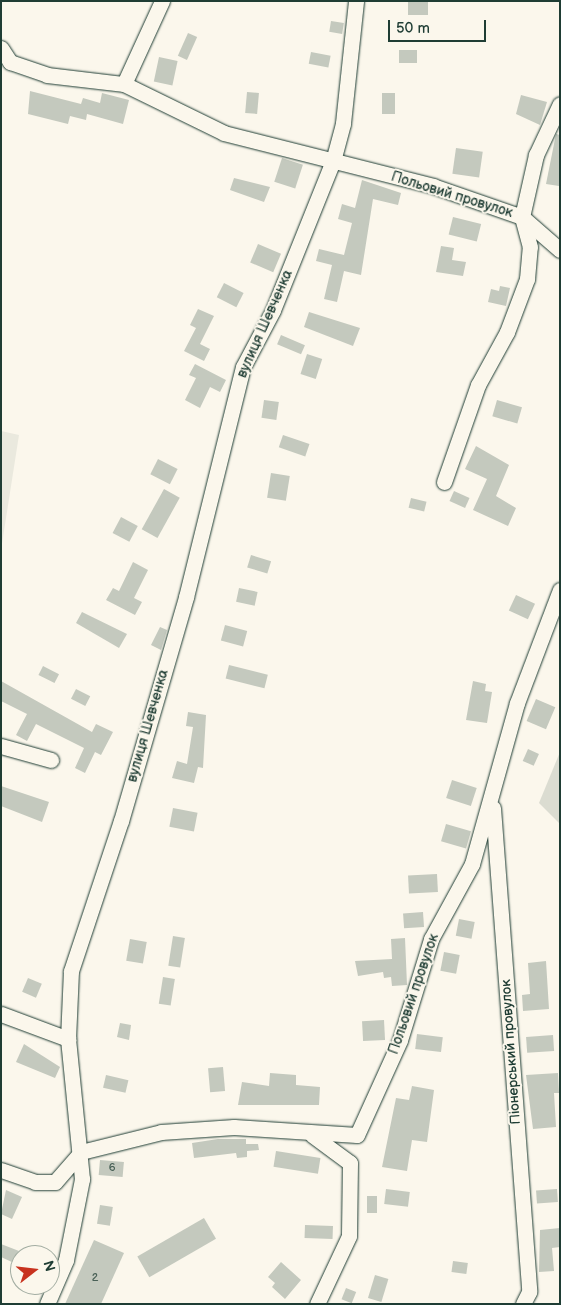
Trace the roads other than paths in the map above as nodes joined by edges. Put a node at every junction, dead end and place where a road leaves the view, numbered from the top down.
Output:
1 (162, 1) edge
2 (356, 1) edge
3 (1, 48) edge
4 (6, 60) edge
5 (124, 84) junction
6 (560, 104) edge
7 (333, 161) junction
8 (522, 217) junction
9 (560, 250) edge
10 (444, 482) dead end
11 (560, 590) edge
12 (1, 746) edge
13 (51, 760) dead end
14 (493, 799) junction
15 (1, 1014) edge
16 (68, 1039) junction
17 (312, 1135) junction
18 (81, 1152) junction
19 (1, 1170) edge
20 (47, 1304) edge
21 (316, 1304) edge
22 (523, 1304) edge

1 - 5 street
2 - 7 street, вулиця Шевченка
3 - 4 street
4 - 5 street
5 - 7 street
6 - 8 street
7 - 8 street, Польовий провулок
7 - 16 street, вулиця Шевченка
8 - 9 street, Польовий провулок
8 - 10 street
11 - 14 street, Польовий провулок
12 - 13 street
14 - 17 street, Польовий провулок
14 - 22 street, Піонерський провулок
15 - 16 street
16 - 18 street, вулиця Шевченка
17 - 18 street, Польовий провулок
17 - 21 street
18 - 19 street
18 - 20 street, вулиця Шевченка

